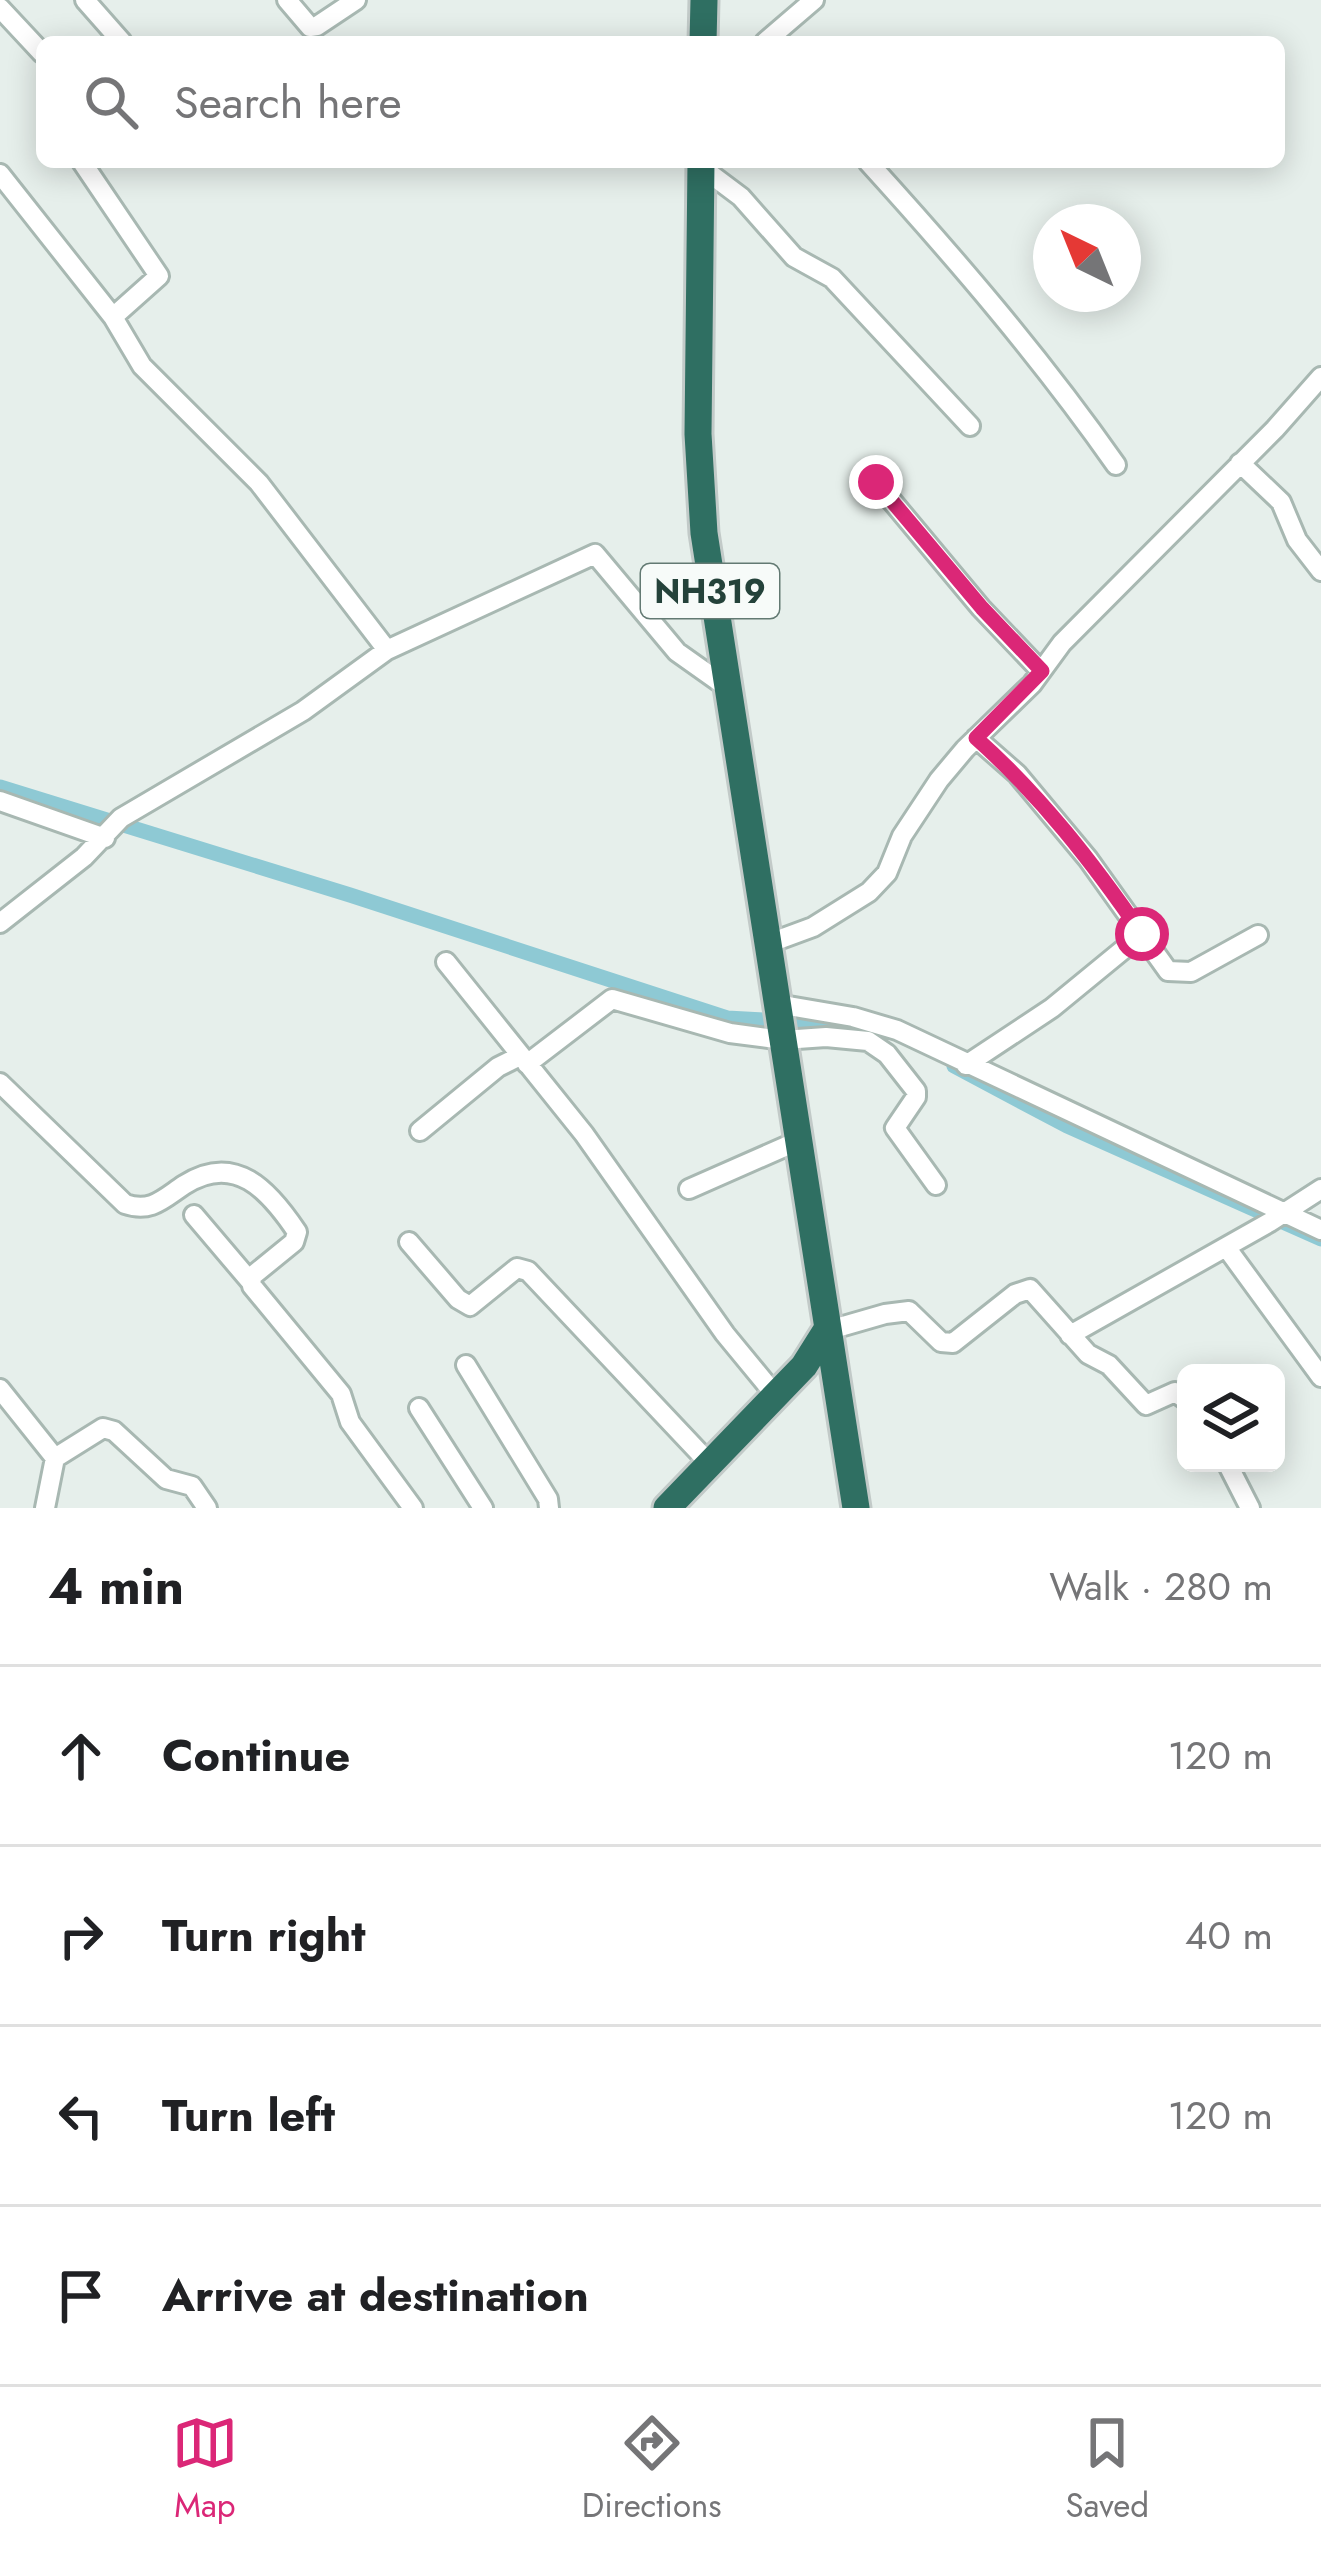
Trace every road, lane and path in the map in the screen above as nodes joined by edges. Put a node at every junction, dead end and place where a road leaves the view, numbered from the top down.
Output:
1 (85, 0) edge
2 (287, 0) edge
3 (356, 0) edge
4 (704, 0) edge
5 (814, 0) edge
6 (0, 8) edge
7 (117, 36) edge
8 (703, 36) edge
9 (772, 36) edge
10 (36, 47) edge
11 (86, 168) edge
12 (701, 168) edge
13 (706, 168) edge
14 (873, 168) edge
15 (0, 174) edge
16 (113, 317) junction
17 (1321, 377) edge
18 (970, 427) dead end
19 (1240, 463) junction
20 (1116, 465) dead end
21 (876, 482) dead end
22 (1321, 571) edge
23 (387, 650) junction
24 (1042, 671) junction
25 (725, 686) junction
26 (976, 738) junction
27 (0, 801) edge
28 (112, 829) junction
29 (0, 923) edge
30 (1142, 934) junction
31 (1258, 935) dead end
32 (766, 944) junction
33 (446, 962) dead end
34 (781, 1023) junction
35 (523, 1060) junction
36 (966, 1065) junction
37 (0, 1083) edge
38 (420, 1132) dead end
39 (798, 1141) junction
40 (936, 1185) dead end
41 (689, 1189) dead end
42 (1321, 1189) edge
43 (194, 1215) dead end
44 (1278, 1217) junction
45 (1321, 1230) edge
46 (409, 1242) dead end
47 (1226, 1247) junction
48 (250, 1281) junction
49 (826, 1331) junction
50 (1070, 1335) junction
51 (466, 1365) dead end
52 (1321, 1378) edge
53 (0, 1389) edge
54 (1177, 1393) edge
55 (776, 1396) junction
56 (419, 1408) dead end
57 (55, 1458) junction
58 (710, 1464) junction
59 (1232, 1472) edge
60 (45, 1508) edge
61 (207, 1508) edge
62 (413, 1508) edge
63 (483, 1508) edge
64 (549, 1508) edge
65 (667, 1508) edge
66 (856, 1508) edge
67 (1250, 1508) edge

1 - 7 street
2 - 3 street
4 - 8 highway
5 - 9 street
6 - 10 street
11 - 16 street
12 - 25 highway, NH319
13 - 18 street
14 - 20 street
15 - 16 street
16 - 23 street
17 - 19 street
19 - 22 street
19 - 24 street
21 - 24 street
23 - 25 street
23 - 28 street
24 - 26 street
25 - 32 highway, NH319
26 - 30 street
26 - 32 street
27 - 28 street
28 - 29 street
30 - 31 street
30 - 36 street
32 - 34 highway, NH319
33 - 35 street
34 - 35 street
34 - 36 street
34 - 39 highway, NH319
34 - 40 street
35 - 38 street
35 - 55 street
36 - 44 street
37 - 48 street
39 - 41 street
39 - 49 highway, NH319
42 - 44 street
43 - 48 street
44 - 45 street
44 - 47 street
46 - 58 street
47 - 50 street
47 - 52 street
48 - 62 street
49 - 50 street
49 - 55 highway
49 - 66 highway
50 - 54 street
51 - 64 street
53 - 57 street
55 - 58 highway
56 - 63 street
57 - 60 street
57 - 61 street
58 - 65 highway
59 - 67 street

